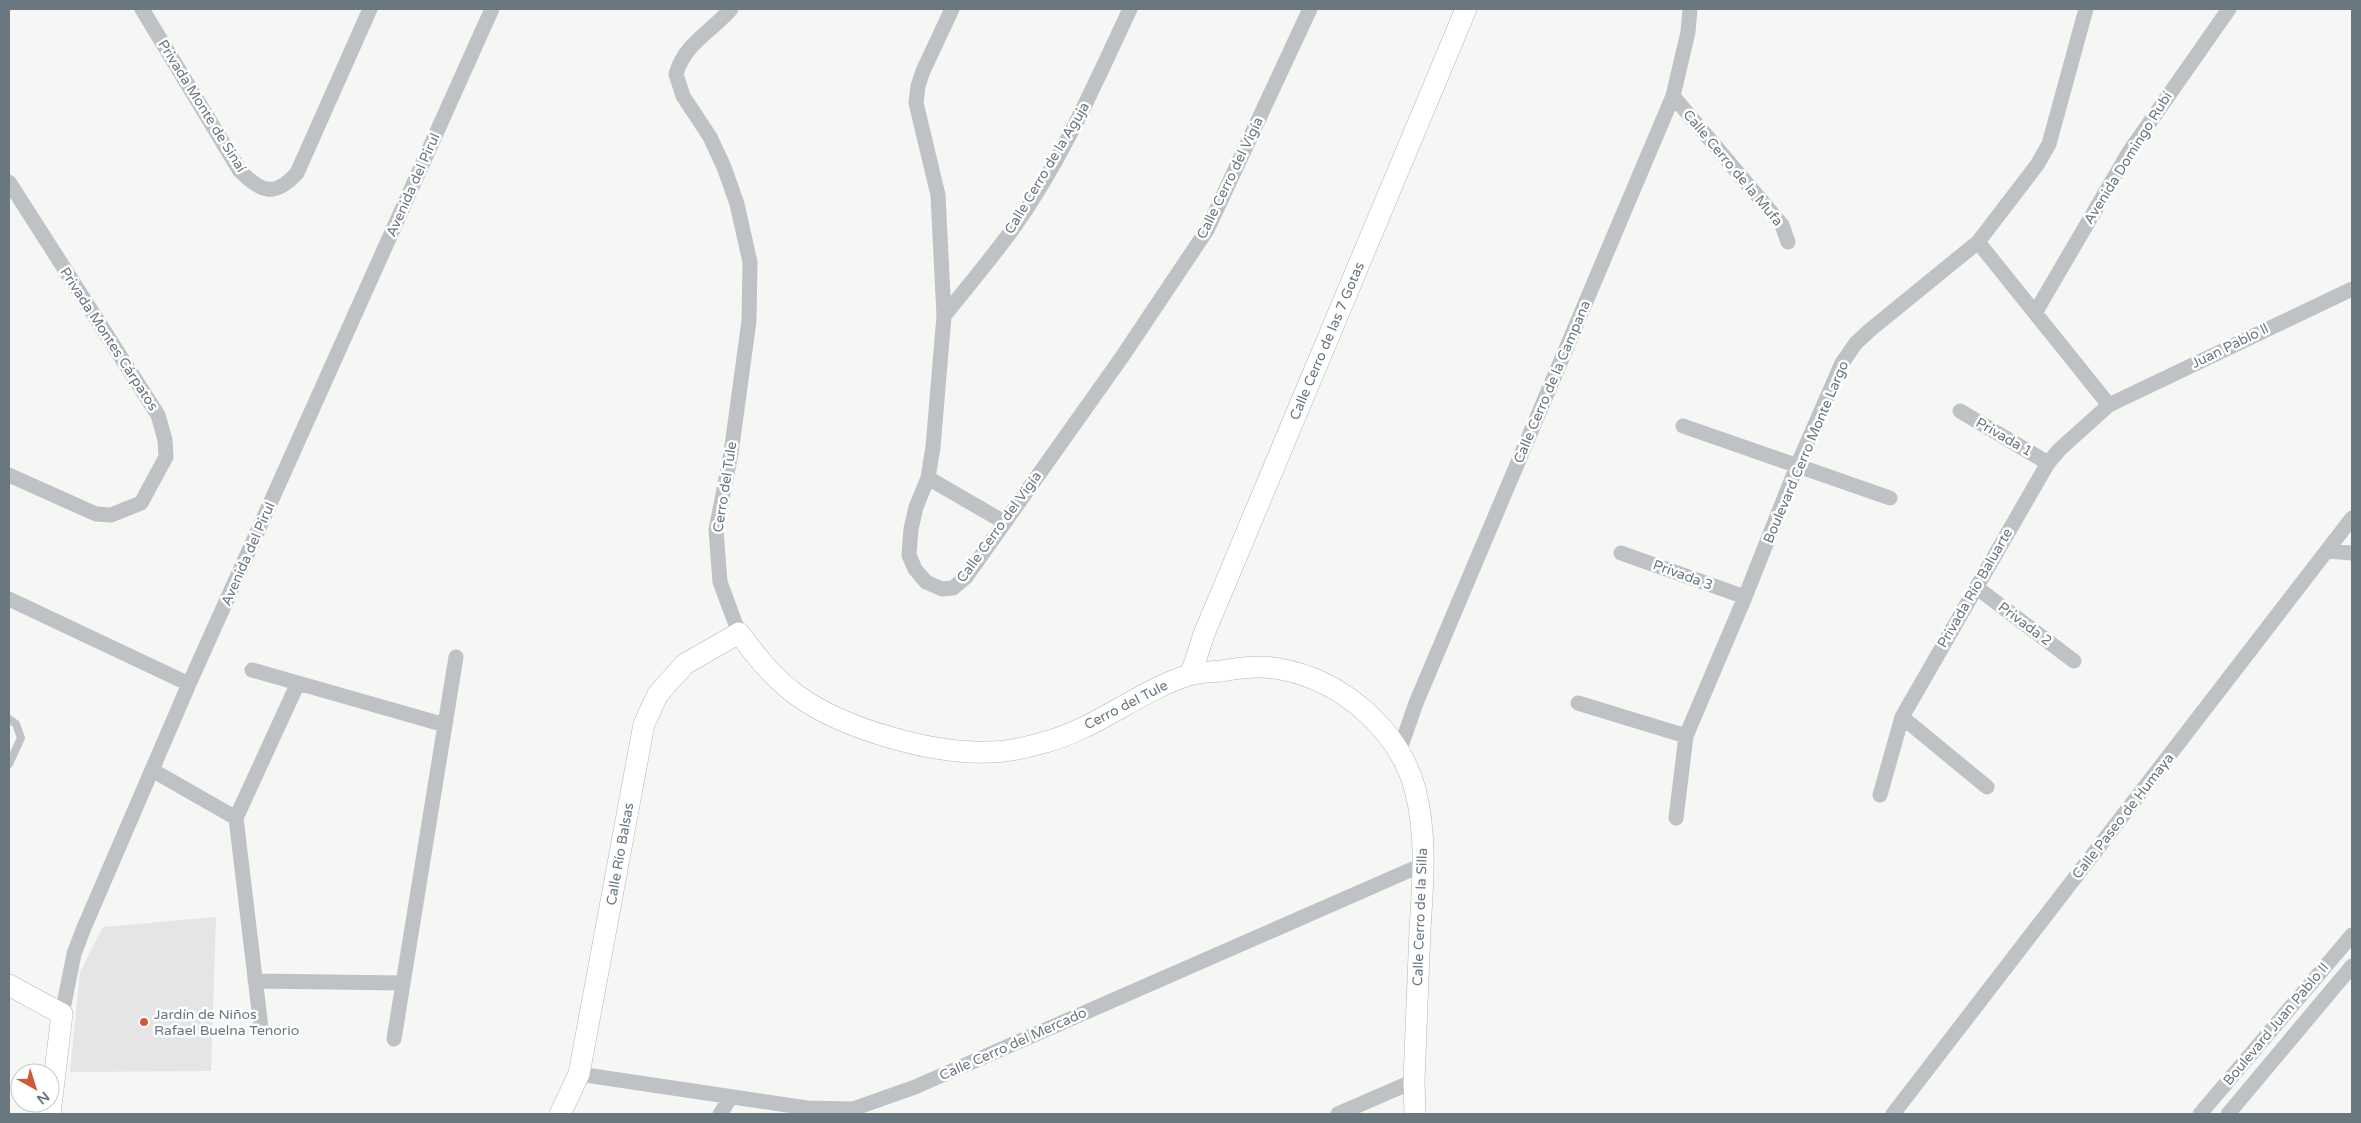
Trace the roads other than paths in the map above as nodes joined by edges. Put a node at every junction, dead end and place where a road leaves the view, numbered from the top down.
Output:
1 (142, 9) edge
2 (370, 9) edge
3 (492, 9) edge
4 (731, 9) edge
5 (952, 9) edge
6 (1130, 9) edge
7 (1310, 9) edge
8 (1466, 9) edge
9 (1690, 9) edge
10 (2086, 9) edge
11 (2229, 9) edge
12 (1673, 96) junction
13 (9, 182) edge
14 (1788, 242) dead end
15 (1978, 242) junction
16 (2352, 289) edge
17 (2035, 313) junction
18 (944, 316) junction
19 (2109, 405) junction
20 (1960, 411) dead end
21 (1683, 426) dead end
22 (2048, 463) junction
23 (1796, 466) junction
24 (9, 475) edge
25 (928, 478) junction
26 (1890, 498) dead end
27 (2352, 518) edge
28 (1004, 522) junction
29 (2327, 550) junction
30 (1621, 553) dead end
31 (2352, 554) edge
32 (1976, 587) junction
33 (1745, 597) junction
34 (9, 599) edge
35 (739, 634) junction
36 (456, 657) dead end
37 (2074, 661) dead end
38 (252, 670) dead end
39 (1191, 674) junction
40 (298, 683) junction
41 (189, 684) junction
42 (1578, 703) dead end
43 (1902, 717) junction
44 (9, 719) edge
45 (445, 725) junction
46 (1686, 736) junction
47 (1399, 752) junction
48 (9, 764) edge
49 (152, 770) junction
50 (1987, 787) dead end
51 (1880, 795) dead end
52 (236, 818) junction
53 (1676, 818) dead end
54 (1424, 864) junction
55 (2352, 934) edge
56 (2352, 966) edge
57 (255, 981) junction
58 (403, 983) junction
59 (9, 985) edge
60 (62, 1014) junction
61 (261, 1028) dead end
62 (394, 1039) dead end
63 (580, 1074) junction
64 (1414, 1081) junction
65 (731, 1097) junction
66 (50, 1114) edge
67 (560, 1114) edge
68 (720, 1114) edge
69 (1338, 1114) edge
70 (1415, 1114) edge
71 (1893, 1114) edge
72 (2200, 1114) edge
73 (2228, 1114) edge

1 - 2 street, Privada Monte de Sinaí
3 - 41 street, Avenida del Pirul
4 - 35 street, Cerro del Tule
5 - 18 street, Calle Cerro del Vigía
6 - 18 street, Calle Cerro de la Aguja
7 - 28 street, Calle Cerro del Vigía
8 - 39 street, Calle Cerro de las 7 Gotas
9 - 12 street, Calle Cerro de la Campana
10 - 15 street, Boulevard Cerro Monte Largo
11 - 17 street, Avenida Domingo Rubí
12 - 14 street, Calle Cerro de la Mufa
12 - 47 street, Calle Cerro de la Campana
13 - 24 street, Privada Montes Cárpatos
15 - 17 street
15 - 23 street, Boulevard Cerro Monte Largo
16 - 19 street, Juan Pablo ll
17 - 19 street
18 - 25 street, Calle Cerro del Vigía
19 - 22 street, Privada Río Baluarte
20 - 22 street, Privada 1
21 - 23 street
22 - 32 street, Privada Río Baluarte
23 - 26 street
23 - 33 street, Boulevard Cerro Monte Largo
25 - 28 street
25 - 28 street, Calle Cerro del Vigía
27 - 29 street, Calle Paseo de Humaya
29 - 31 street
29 - 71 street, Calle Paseo de Humaya
30 - 33 street, Privada 3
32 - 37 street, Privada 2
32 - 43 street, Privada Río Baluarte
33 - 46 street, Boulevard Cerro Monte Largo
34 - 41 street
35 - 39 street, Cerro del Tule
35 - 63 street, Calle Río Balsas
36 - 45 street
38 - 40 street
39 - 47 street, Calle Cerro de la Silla
40 - 45 street
40 - 52 street
41 - 49 street, Avenida del Pirul
42 - 46 street
43 - 50 street
43 - 51 street, Privada Río Baluarte
44 - 48 lane
45 - 58 street
46 - 53 street, Boulevard Cerro Monte Largo
47 - 54 street, Calle Cerro de la Silla
49 - 52 street
49 - 60 street, Avenida del Pirul
52 - 57 street
54 - 64 street, Calle Cerro de la Silla
54 - 65 street, Calle Cerro del Mercado
55 - 72 street, Boulevard Juan Pablo II
56 - 73 street, Boulevard Juan Pablo II
57 - 58 street
57 - 61 street
58 - 62 street
59 - 60 street
60 - 66 street, Avenida del Pirul
63 - 65 street, Calle Cerro del Mercado
63 - 67 street, Calle Río Balsas
64 - 69 street
64 - 70 street, Calle Cerro de la Silla
65 - 68 street

